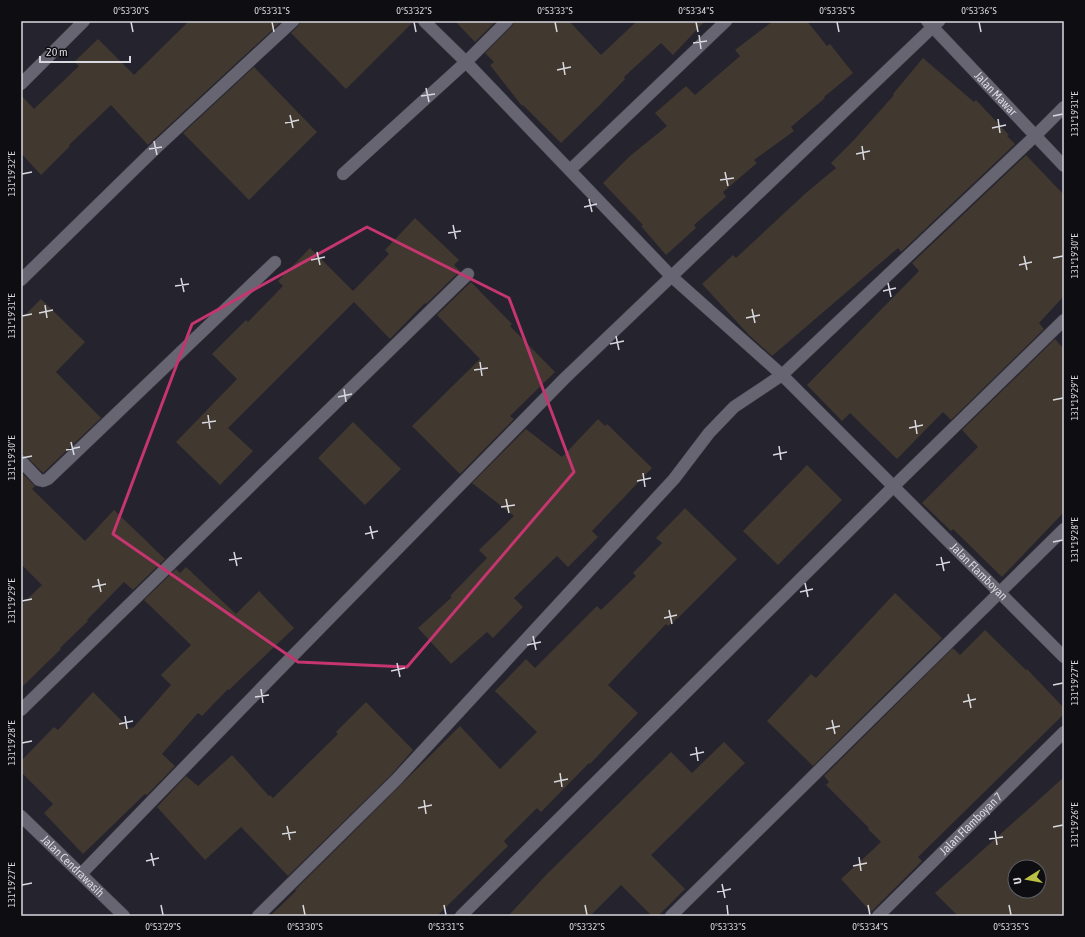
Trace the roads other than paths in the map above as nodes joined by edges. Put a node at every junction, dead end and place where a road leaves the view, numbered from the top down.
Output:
1 (84, 21) edge
2 (293, 21) edge
3 (424, 21) edge
4 (507, 21) edge
5 (726, 21) edge
6 (933, 23) edge
7 (466, 62) junction
8 (21, 84) edge
9 (1064, 107) edge
10 (1036, 135) junction
11 (1064, 166) edge
12 (570, 170) junction
13 (343, 174) dead end
14 (275, 262) dead end
15 (468, 274) dead end
16 (672, 276) junction
17 (21, 280) edge
18 (1064, 320) edge
19 (782, 375) junction
20 (21, 462) edge
21 (894, 486) junction
22 (1064, 529) edge
23 (999, 592) junction
24 (1064, 657) edge
25 (21, 710) edge
26 (1064, 732) edge
27 (21, 816) edge
28 (81, 874) junction
29 (124, 916) edge
30 (258, 916) edge
31 (461, 916) edge
32 (671, 916) edge
33 (878, 916) edge

1 - 8 street
2 - 17 street
3 - 7 street, Jalan Flamboyan
4 - 7 street
5 - 12 street
6 - 10 street, Jalan Mawar
6 - 16 street
7 - 12 street, Jalan Flamboyan
7 - 13 street
9 - 10 street
10 - 11 street, Jalan Mawar
10 - 19 street
12 - 16 street, Jalan Flamboyan
14 - 20 street
15 - 25 street
16 - 19 street, Jalan Flamboyan
16 - 28 street
18 - 21 street
19 - 21 street, Jalan Flamboyan
19 - 30 street
21 - 23 street, Jalan Flamboyan
21 - 31 street
22 - 23 street
23 - 24 street, Jalan Flamboyan
23 - 32 street
26 - 33 street, Jalan Flamboyan 7
27 - 28 street, Jalan Cendrawasih
28 - 29 street, Jalan Cendrawasih

